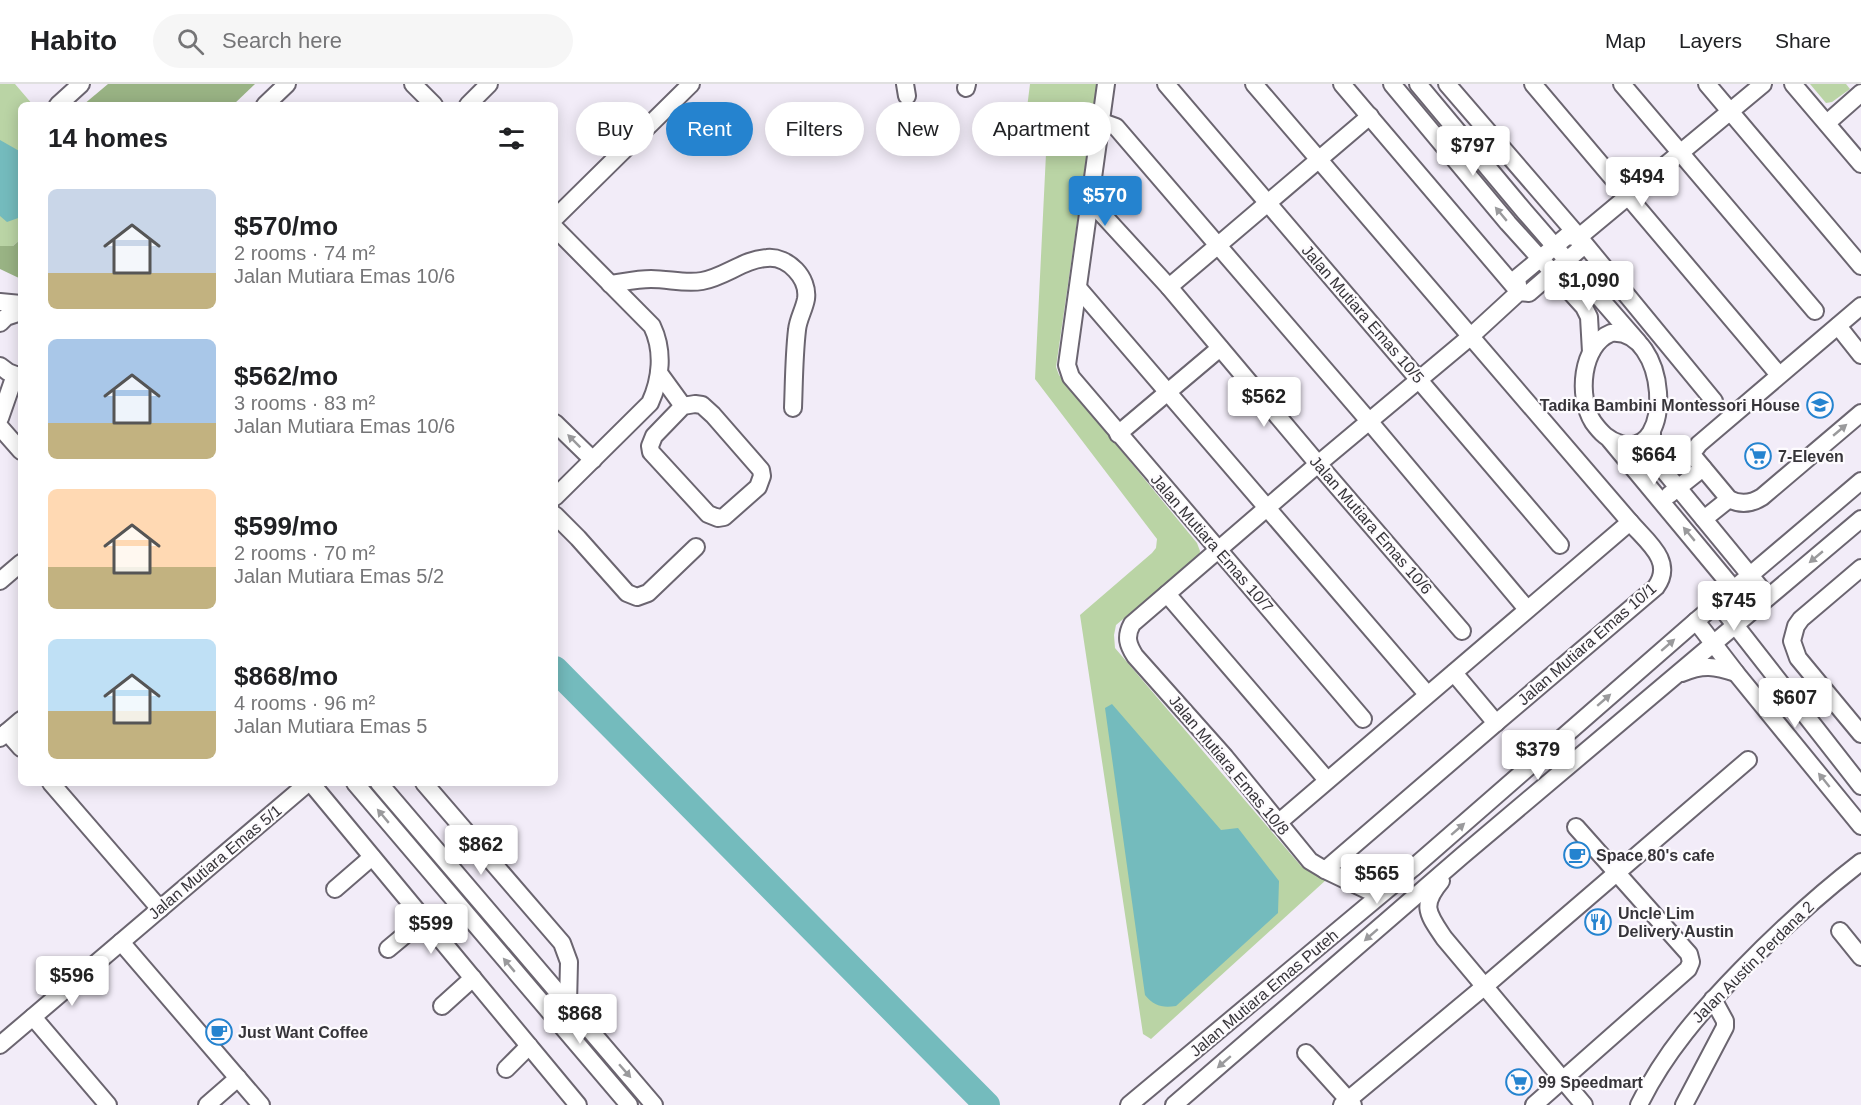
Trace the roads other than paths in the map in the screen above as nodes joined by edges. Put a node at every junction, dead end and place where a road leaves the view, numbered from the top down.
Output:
1 (81, 84) edge
2 (287, 84) edge
3 (413, 84) edge
4 (489, 84) edge
5 (691, 84) edge
6 (1106, 84) edge
7 (1166, 84) edge
8 (1254, 84) edge
9 (1342, 84) edge
10 (1392, 84) edge
11 (1418, 84) edge
12 (1447, 84) edge
13 (1533, 84) edge
14 (1622, 84) edge
15 (1707, 84) edge
16 (1763, 84) edge
17 (1793, 84) edge
18 (1861, 93) edge
19 (61, 102) edge
20 (268, 102) edge
21 (431, 102) edge
22 (471, 102) edge
23 (1104, 102) edge
24 (1731, 112) junction
25 (1370, 116) junction
26 (1827, 123) junction
27 (1111, 125) edge
28 (1682, 152) junction
29 (1097, 156) edge
30 (1319, 160) junction
31 (1861, 165) edge
32 (1628, 197) junction
33 (1091, 202) junction
34 (1267, 204) junction
35 (558, 215) edge
36 (558, 231) edge
37 (1580, 237) junction
38 (1218, 245) junction
39 (1554, 246) junction
40 (1540, 258) junction
41 (1567, 261) junction
42 (1861, 266) edge
43 (1553, 273) junction
44 (610, 284) junction
45 (1168, 287) junction
46 (1079, 289) junction
47 (1519, 292) junction
48 (0, 302) edge
49 (18, 304) edge
50 (1861, 306) edge
51 (1815, 311) dead end
52 (18, 313) edge
53 (0, 322) edge
54 (1838, 326) junction
55 (1470, 337) junction
56 (1638, 342) junction
57 (1220, 348) junction
58 (1591, 352) junction
59 (1861, 355) edge
60 (659, 368) junction
61 (1774, 369) dead end
62 (11, 374) edge
63 (1419, 379) junction
64 (1169, 392) junction
65 (1714, 401) dead end
66 (683, 406) junction
67 (793, 408) dead end
68 (1861, 413) edge
69 (0, 418) edge
70 (1369, 421) junction
71 (558, 426) edge
72 (0, 427) edge
73 (1652, 432) junction
74 (1118, 434) junction
75 (1610, 440) junction
76 (18, 448) edge
77 (593, 460) junction
78 (1656, 461) junction
79 (1318, 464) junction
80 (1703, 468) junction
81 (1638, 473) junction
82 (1861, 481) edge
83 (1678, 488) junction
84 (558, 494) edge
85 (1729, 499) junction
86 (1662, 501) junction
87 (1267, 508) junction
88 (558, 518) edge
89 (1704, 519) junction
90 (1861, 519) edge
91 (1630, 522) junction
92 (1560, 545) dead end
93 (1785, 545) junction
94 (696, 547) dead end
95 (1217, 550) junction
96 (1733, 554) junction
97 (18, 566) edge
98 (1717, 567) junction
99 (1861, 568) edge
100 (1750, 575) junction
101 (0, 581) edge
102 (1734, 588) junction
103 (1167, 594) junction
104 (1768, 597) junction
105 (1717, 602) junction
106 (1527, 609) junction
107 (1752, 611) junction
108 (1695, 621) junction
109 (1735, 625) junction
110 (1462, 631) dead end
111 (1713, 643) junction
112 (1756, 651) junction
113 (1454, 673) junction
114 (1736, 673) junction
115 (1675, 676) junction
116 (1427, 694) junction
117 (1363, 719) dead end
118 (18, 723) edge
119 (1496, 723) junction
120 (1861, 734) edge
121 (4, 735) edge
122 (18, 746) edge
123 (1748, 760) dead end
124 (1327, 780) junction
125 (54, 786) edge
126 (305, 786) edge
127 (312, 786) edge
128 (358, 786) edge
129 (382, 786) edge
130 (427, 786) edge
131 (1861, 786) edge
132 (1278, 823) junction
133 (1861, 826) edge
134 (1576, 827) dead end
135 (1463, 855) junction
136 (372, 857) junction
137 (1861, 862) edge
138 (1414, 867) junction
139 (1325, 870) junction
140 (1616, 873) junction
141 (335, 889) dead end
142 (160, 909) junction
143 (424, 920) junction
144 (1840, 931) dead end
145 (121, 942) junction
146 (388, 949) dead end
147 (567, 954) junction
148 (1861, 957) edge
149 (532, 962) junction
150 (473, 978) junction
151 (1485, 986) junction
152 (1713, 999) junction
153 (568, 1004) junction
154 (442, 1006) dead end
155 (33, 1017) junction
156 (0, 1045) edge
157 (529, 1046) junction
158 (1306, 1053) dead end
159 (506, 1069) dead end
160 (238, 1078) junction
161 (1563, 1080) junction
162 (1347, 1103) edge
163 (108, 1105) edge
164 (207, 1105) edge
165 (261, 1105) edge
166 (577, 1105) edge
167 (629, 1105) edge
168 (654, 1105) edge
169 (1129, 1105) edge
170 (1174, 1105) edge
171 (1534, 1105) edge
172 (1584, 1105) edge
173 (1639, 1105) edge
174 (1684, 1105) edge

1 - 19 street
2 - 20 street
3 - 21 street
4 - 22 street
5 - 35 street
6 - 23 street
7 - 34 street, Jalan Mutiara Emas 10/5
8 - 30 street, Jalan Mutiara Emas 10/1
9 - 25 street
40 -> 10 street
11 - 39 street
12 - 37 street
13 - 32 street
14 - 28 street
15 - 24 street
16 - 24 street
17 - 26 street
18 - 26 street
24 - 28 street
24 - 42 street
25 - 30 street
25 - 47 street
26 - 31 street
27 - 38 street
28 - 32 street
28 - 51 street
29 - 33 street
30 - 34 street
30 - 55 street, Jalan Mutiara Emas 10/1
32 - 37 street
32 - 61 street
33 - 45 street, Jalan Mutiara Emas 10/6
33 - 46 street
34 - 38 street
34 - 63 street, Jalan Mutiara Emas 10/5
36 - 44 street
37 - 39 street
37 - 41 street
37 - 65 street
38 - 45 street
38 - 70 street
39 - 40 street
39 - 41 street
40 - 43 street
40 - 47 street
41 - 43 street
41 - 56 street
43 - 47 street
43 - 58 street
44 - 60 street
44 - 67 street
45 - 57 street, Jalan Mutiara Emas 10/6
46 - 64 street
46 - 74 street, Jalan Mutiara Emas 10/7
47 - 55 street
48 - 49 street
50 - 54 street
52 - 53 street
54 - 59 street
54 - 80 street
55 - 63 street
55 - 91 street, Jalan Mutiara Emas 10/1
56 - 58 street
56 - 73 street
57 - 64 street
57 - 79 street, Jalan Mutiara Emas 10/6
58 - 75 street
60 - 66 street
60 - 77 street
62 - 69 street
63 - 70 street
63 - 92 street, Jalan Mutiara Emas 10/5
64 - 74 street
64 - 87 street
66 - 66 street
85 -> 68 street
70 - 79 street
70 - 106 street
77 -> 71 street
72 - 76 street
73 - 75 street
73 - 78 street
74 - 95 street, Jalan Mutiara Emas 10/7
75 - 81 street
77 - 84 street
78 - 81 street
78 - 83 street
79 - 87 street
79 - 110 street, Jalan Mutiara Emas 10/6
80 - 83 street
80 - 85 street
81 - 86 street
82 - 93 street, Jalan Mutiara Emas Puteh
83 - 86 street
83 - 89 street
85 - 89 street
98 -> 86 street
87 - 95 street
87 - 116 street
88 - 94 street
89 - 96 street
90 -> 104 street, Jalan Mutiara Emas Puteh
91 - 106 street
91 - 119 street, Jalan Mutiara Emas 10/1
93 - 96 street
93 - 100 street, Jalan Mutiara Emas Puteh
95 - 103 street
95 - 117 street, Jalan Mutiara Emas 10/7
96 - 100 street
97 - 101 street
98 - 102 street
98 - 108 street
99 - 120 street
100 - 102 street, Jalan Mutiara Emas Puteh
100 - 104 street
102 - 105 street, Jalan Mutiara Emas Puteh
102 - 107 street
103 - 124 street
103 - 132 street, Jalan Mutiara Emas 10/8
104 - 107 street, Jalan Mutiara Emas Puteh
105 - 108 street, Jalan Mutiara Emas Puteh
105 - 109 street
106 - 113 street
107 - 109 street, Jalan Mutiara Emas Puteh
107 - 112 street
108 - 111 street
138 -> 108 street, Jalan Mutiara Emas Puteh
109 - 111 street, Jalan Mutiara Emas Puteh
109 - 112 street
111 - 114 street
111 - 115 street, Jalan Mutiara Emas Puteh
112 - 131 street
113 - 116 street
113 - 119 street
114 - 115 street
133 -> 114 street
115 - 135 street, Jalan Mutiara Emas Puteh
116 - 124 street
118 - 121 street
119 - 139 street, Jalan Mutiara Emas 10/1
121 - 122 street
123 - 140 street
124 - 132 street
125 - 142 street
126 - 142 street, Jalan Mutiara Emas 5/1
127 - 136 street
167 -> 128 street
129 - 149 street
130 - 147 street
132 - 139 street, Jalan Mutiara Emas 10/8
134 - 140 street
135 - 151 street
135 -> 170 street, Jalan Mutiara Emas Puteh
136 - 141 street
136 - 143 street
137 - 152 street, Jalan Austin Perdana 2
138 - 139 street, Jalan Mutiara Emas 10/8
138 - 169 street, Jalan Mutiara Emas Puteh
140 - 151 street
140 - 161 street
142 - 145 street, Jalan Mutiara Emas 5/1
143 - 146 street
143 - 150 street
144 - 148 street
145 - 155 street, Jalan Mutiara Emas 5/1
145 - 160 street
147 - 149 street
147 - 153 street
149 - 153 street
150 - 154 street
150 - 157 street
151 - 161 street
151 - 162 street
152 - 173 street, Jalan Austin Perdana 2
152 - 174 street
153 -> 168 street
155 - 156 street, Jalan Mutiara Emas 5/1
155 - 163 street
157 - 159 street
157 - 166 street
158 - 162 street
160 - 164 street
160 - 165 street
161 - 171 street
161 - 172 street

